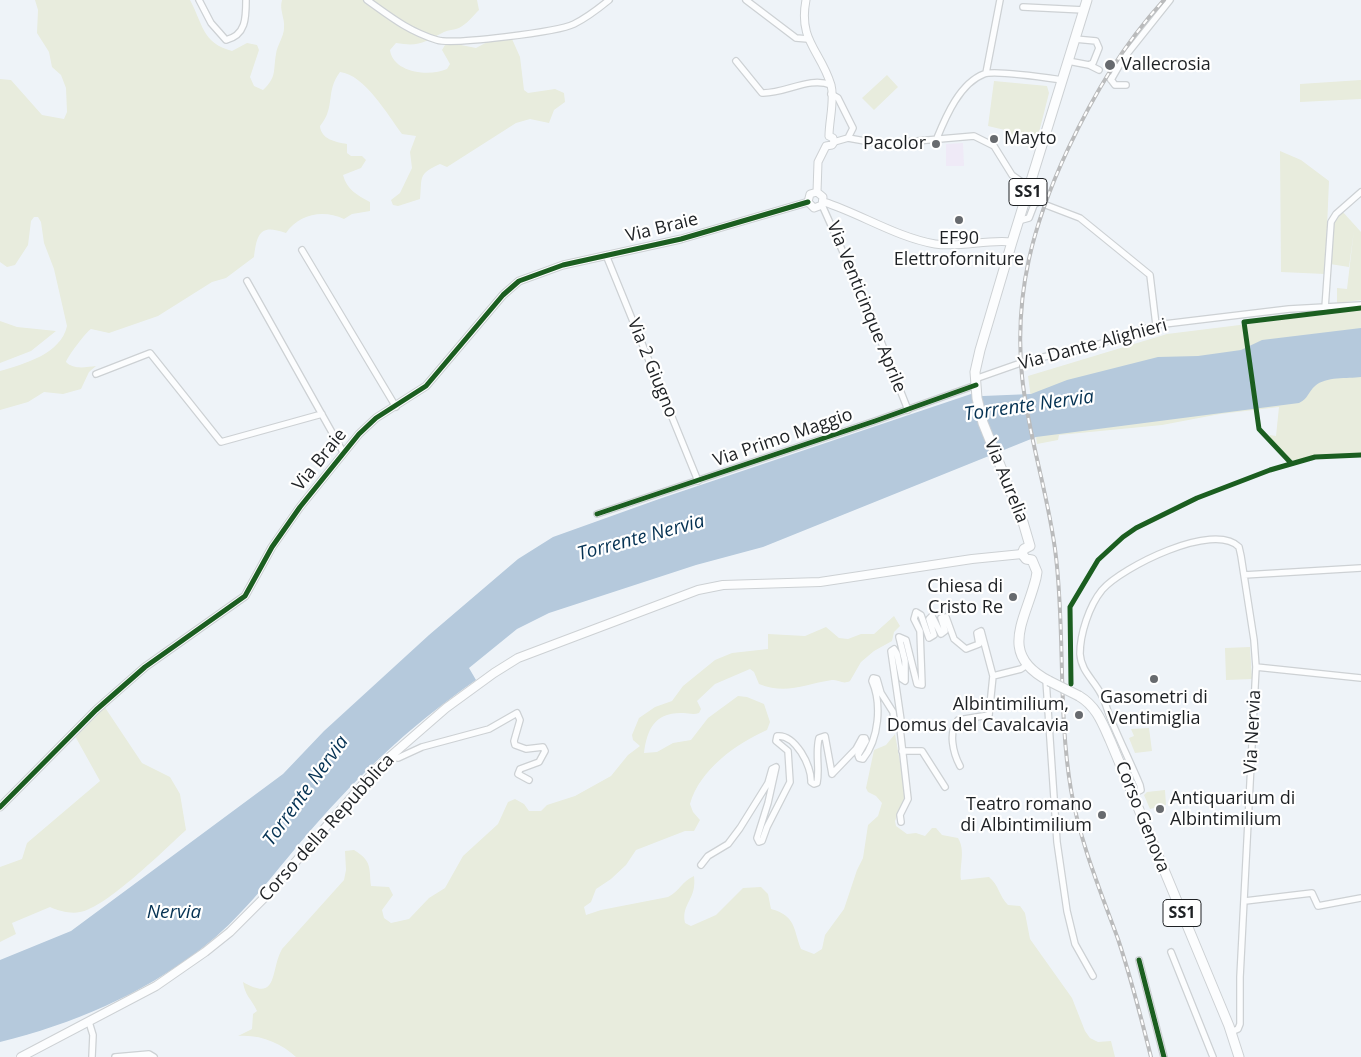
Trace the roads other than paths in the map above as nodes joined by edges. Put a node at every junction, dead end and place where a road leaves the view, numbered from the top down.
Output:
1 (199, 0) edge
2 (246, 0) edge
3 (367, 0) edge
4 (608, 0) edge
5 (746, 0) edge
6 (806, 0) edge
7 (1000, 0) edge
8 (1087, 0) edge
9 (1170, 0) edge
10 (1023, 7) dead end
11 (1084, 10) junction
12 (808, 39) junction
13 (1075, 39) junction
14 (736, 61) dead end
15 (1068, 61) junction
16 (1089, 64) junction
17 (1099, 70) dead end
18 (986, 73) junction
19 (1062, 80) junction
20 (831, 85) junction
21 (1126, 85) dead end
22 (831, 94) junction
23 (848, 138) junction
24 (938, 138) junction
25 (831, 139) junction
26 (1029, 186) junction
27 (817, 192) junction
28 (1361, 192) edge
29 (808, 202) junction
30 (1038, 202) dead end
31 (823, 203) junction
32 (1046, 205) dead end
33 (1018, 221) junction
34 (1012, 242) junction
35 (302, 250) dead end
36 (606, 256) junction
37 (247, 281) dead end
38 (1361, 305) edge
39 (1325, 308) junction
40 (1156, 325) junction
41 (96, 374) dead end
42 (976, 384) junction
43 (396, 407) junction
44 (908, 410) junction
45 (322, 414) junction
46 (343, 452) junction
47 (698, 481) junction
48 (597, 514) dead end
49 (1025, 550) junction
50 (1361, 568) edge
51 (1244, 575) junction
52 (1027, 665) junction
53 (1256, 667) junction
54 (993, 676) junction
55 (1361, 678) edge
56 (1048, 681) junction
57 (900, 728) junction
58 (902, 751) junction
59 (389, 757) junction
60 (960, 766) dead end
61 (529, 780) dead end
62 (944, 787) dead end
63 (1133, 794) junction
64 (0, 808) edge
65 (901, 822) dead end
66 (700, 865) dead end
67 (1361, 898) edge
68 (1244, 901) junction
69 (1171, 952) dead end
70 (1139, 960) dead end
71 (1093, 976) dead end
72 (89, 1022) junction
73 (1231, 1032) junction
74 (21, 1057) edge
75 (92, 1057) edge
76 (115, 1057) edge
77 (154, 1057) edge
78 (1164, 1057) edge
79 (1214, 1057) edge
80 (1239, 1057) edge

1 - 2 street
3 - 4 street
5 - 12 street
6 - 12 street
7 - 18 street
8 - 11 main road, SS1
9 - 21 street
10 - 11 street
11 - 13 main road, SS1
12 - 20 street
13 - 15 main road, SS1
13 - 16 street
14 - 20 street
15 - 16 street
15 - 19 main road, SS1
16 - 17 street
18 - 19 street
18 - 24 street
19 - 26 main road, SS1
20 - 22 street
22 - 23 street
22 - 25 street
23 - 24 street
23 - 25 street
24 - 26 street
25 - 27 street
26 - 33 main road, SS1
27 - 29 street
27 - 31 street
28 - 39 street
29 - 31 street
29 - 36 street, Via Braie
30 - 33 street
31 - 34 street
31 - 44 street, Via Venticinque Aprile
32 - 40 street
33 - 34 main road, SS1
34 - 42 main road, SS1
35 - 43 street
36 - 43 street, Via Braie
36 - 47 street, Via 2 Giugno
37 - 45 street
38 - 39 street, Via Dante Alighieri
39 - 40 street, Via Dante Alighieri
40 - 42 street, Via Dante Alighieri
41 - 45 street
42 - 44 street, Via Primo Maggio
42 - 49 main road, Via Aurelia / SS1
43 - 46 street, Via Braie
44 - 47 street, Via Primo Maggio
45 - 46 street
46 - 64 street, Via Braie
47 - 48 street, Via Primo Maggio
49 - 52 main road, SS1
49 - 59 main road, Corso della Repubblica
50 - 51 street
51 - 53 street, Via Nervia
51 - 63 street, Via Nervia
52 - 54 street
52 - 56 main road, SS1
53 - 55 street
53 - 68 street, Via Nervia
54 - 57 street
54 - 60 street
56 - 63 main road, Corso Genova / SS1, bridge
56 - 71 street
57 - 58 street
57 - 66 street
58 - 62 street
58 - 65 street
59 - 61 street
59 - 72 main road, Corso della Repubblica
63 - 73 main road, Corso Genova / SS1
67 - 68 street
68 - 73 street, Via Nervia
69 - 79 street
70 - 78 street
72 - 74 main road, Corso della Repubblica
72 - 75 street
73 - 80 main road, Corso Genova / SS1
76 - 77 street

